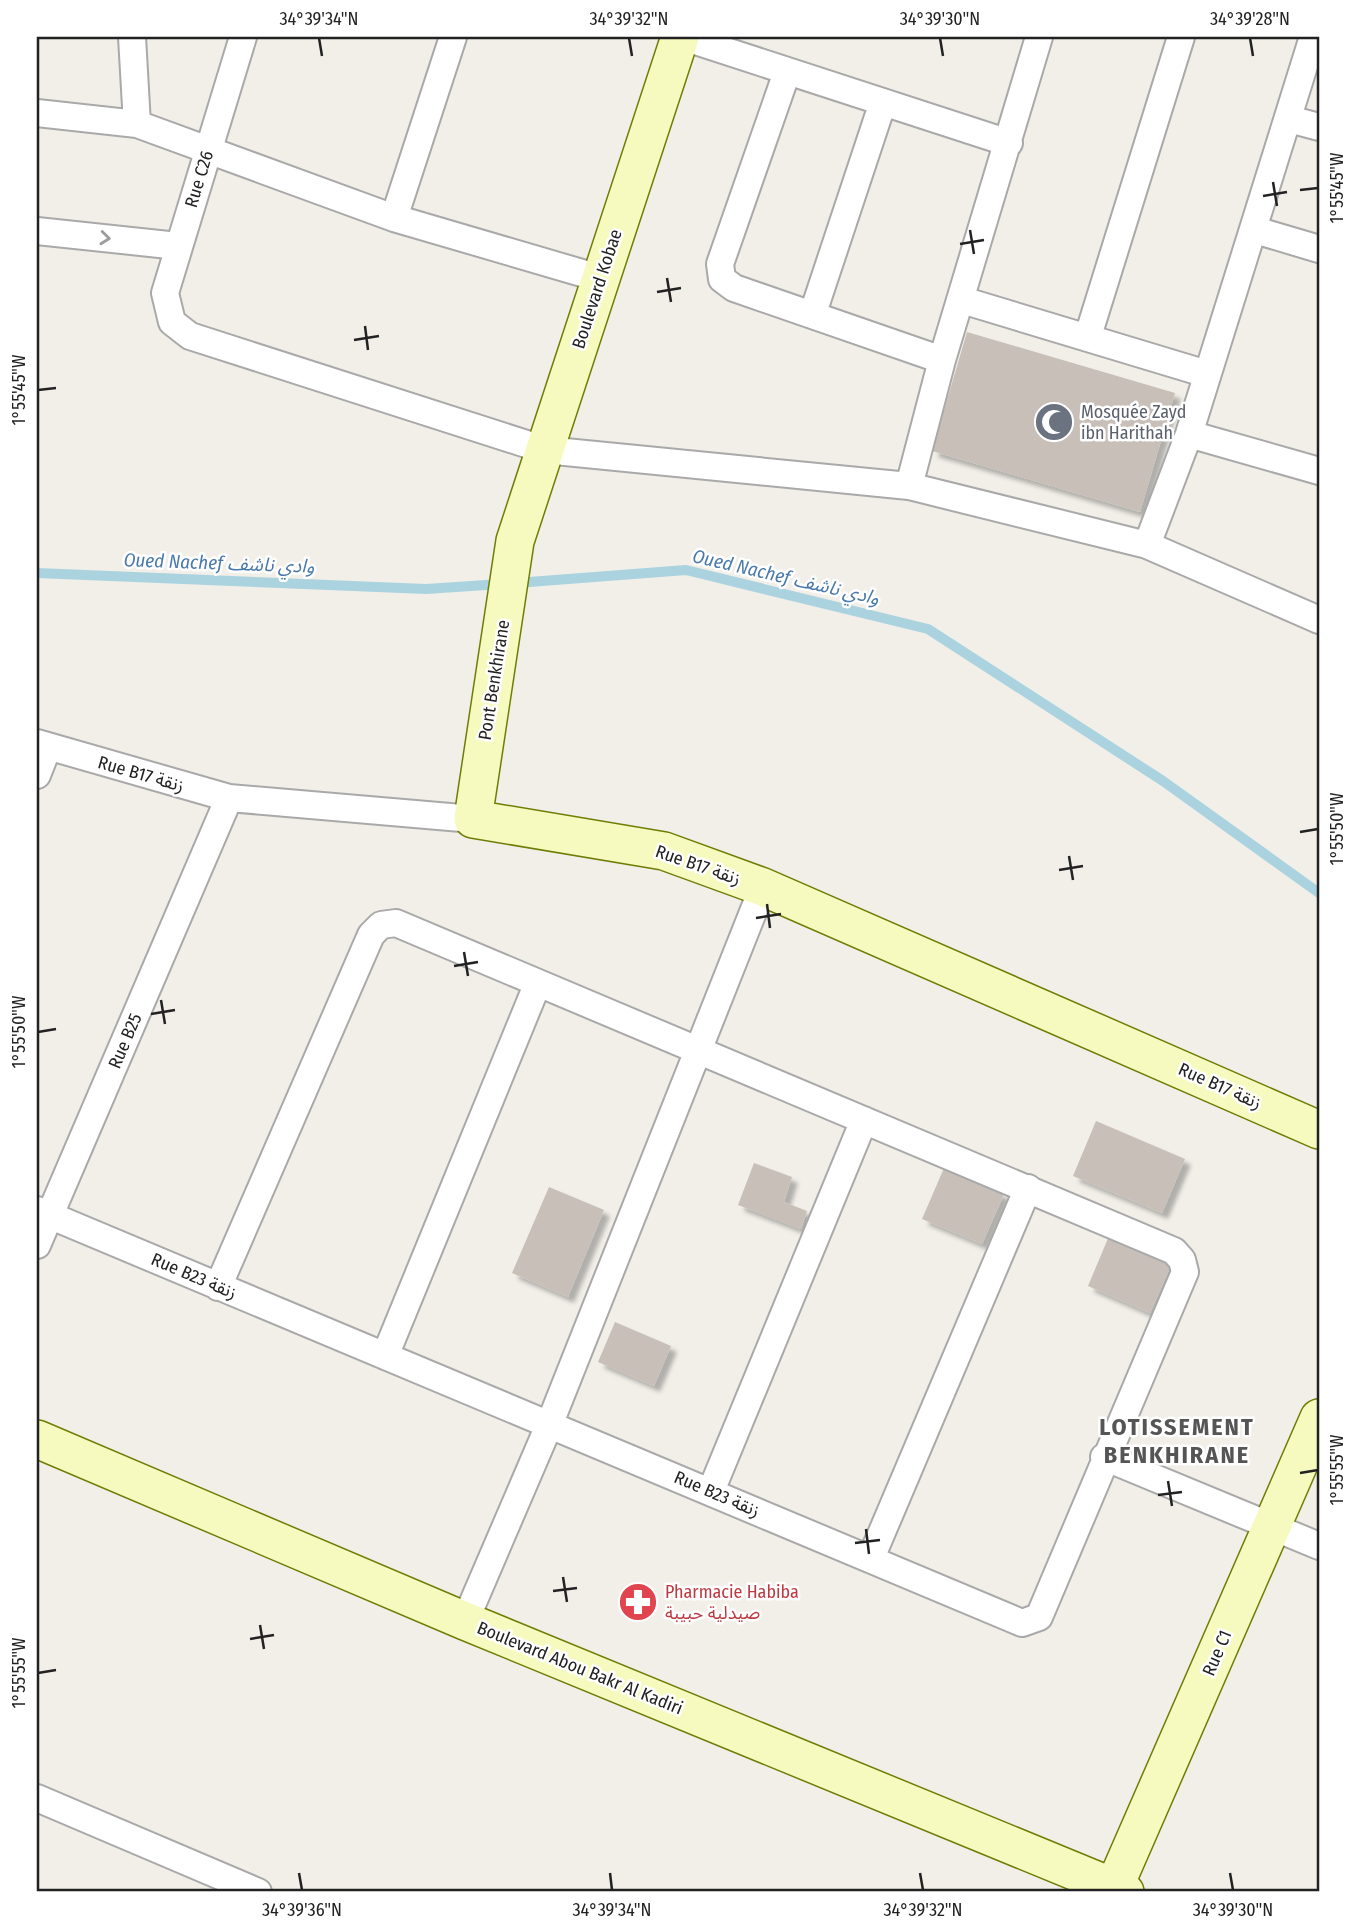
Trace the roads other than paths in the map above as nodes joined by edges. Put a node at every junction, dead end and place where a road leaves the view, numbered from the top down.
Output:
1 (132, 37) edge
2 (243, 37) edge
3 (453, 37) edge
4 (681, 37) edge
5 (1040, 37) edge
6 (1181, 37) edge
7 (1313, 37) edge
8 (787, 72) junction
9 (883, 102) junction
10 (37, 113) edge
11 (1289, 118) junction
12 (137, 124) junction
13 (1319, 127) edge
14 (1009, 143) junction
15 (207, 151) junction
16 (394, 218) junction
17 (1255, 230) junction
18 (37, 231) edge
19 (178, 246) junction
20 (1319, 249) edge
21 (599, 278) junction
22 (962, 300) junction
23 (813, 313) junction
24 (1088, 336) junction
25 (942, 359) junction
26 (1207, 374) junction
27 (1189, 433) junction
28 (545, 450) junction
29 (1319, 468) edge
30 (909, 486) junction
31 (515, 541) joint
32 (1147, 545) junction
33 (1319, 620) edge
34 (42, 745) edge
35 (37, 775) edge
36 (229, 798) junction
37 (473, 819) junction
38 (763, 887) junction
39 (537, 985) junction
40 (698, 1049) junction
41 (864, 1120) junction
42 (1319, 1130) edge
43 (1028, 1188) junction
44 (43, 1213) edge
45 (37, 1245) edge
46 (218, 1287) junction
47 (385, 1356) junction
48 (1319, 1418) edge
49 (550, 1423) junction
50 (37, 1439) edge
51 (1104, 1457) junction
52 (711, 1491) junction
53 (1272, 1526) junction
54 (1319, 1546) edge
55 (871, 1558) junction
56 (465, 1621) junction
57 (37, 1798) edge
58 (1118, 1891) edge
59 (258, 1892) edge

1 - 12 street
2 - 15 street, Rue C26
3 - 16 street
4 - 8 street
4 - 21 main road, Boulevard Kobae
5 - 14 street
6 - 24 street
7 - 11 street
8 - 9 street
8 - 23 street
9 - 14 street
9 - 23 street
10 - 12 street
11 - 13 street
11 - 17 street
12 - 15 street
14 - 22 street
15 - 16 street
15 - 19 street, Rue C26
16 - 21 street
17 - 20 street
17 - 26 street
18 -> 19 street
19 - 28 street, Rue C26
21 - 28 main road, Boulevard Kobae
22 - 24 street
22 - 25 street
23 - 25 street
24 - 26 street
25 - 30 street
26 - 27 street
27 - 29 street
27 - 32 street
28 - 30 street
28 - 31 main road, Boulevard Kobae
30 - 32 street
31 - 37 main road, Pont Benkhirane
32 - 33 street
34 - 35 street
34 - 36 street, Rue B17 زنقة
36 - 37 street, Rue B17 زنقة
36 - 44 street, Rue B25
37 - 38 main road, Rue B17 زنقة
38 - 40 street
38 - 42 main road, Rue B17 زنقة
39 - 40 street
39 - 46 street
39 - 47 street
40 - 41 street
40 - 49 street
41 - 43 street
41 - 52 street
43 - 51 street, Rue B23 زنقة
43 - 55 street
44 - 45 street, Rue B25
44 - 46 street, Rue B23 زنقة
46 - 47 street, Rue B23 زنقة
47 - 49 street, Rue B23 زنقة
48 - 53 main road, Rue C1
49 - 52 street, Rue B23 زنقة
49 - 56 street
50 - 56 main road, Boulevard Abou Bakr Al Kadiri
51 - 53 street
51 - 55 street, Rue B23 زنقة
52 - 55 street, Rue B23 زنقة
53 - 54 street
53 - 58 main road, Rue C1
56 - 58 main road, Boulevard Abou Bakr Al Kadiri
57 - 59 street

